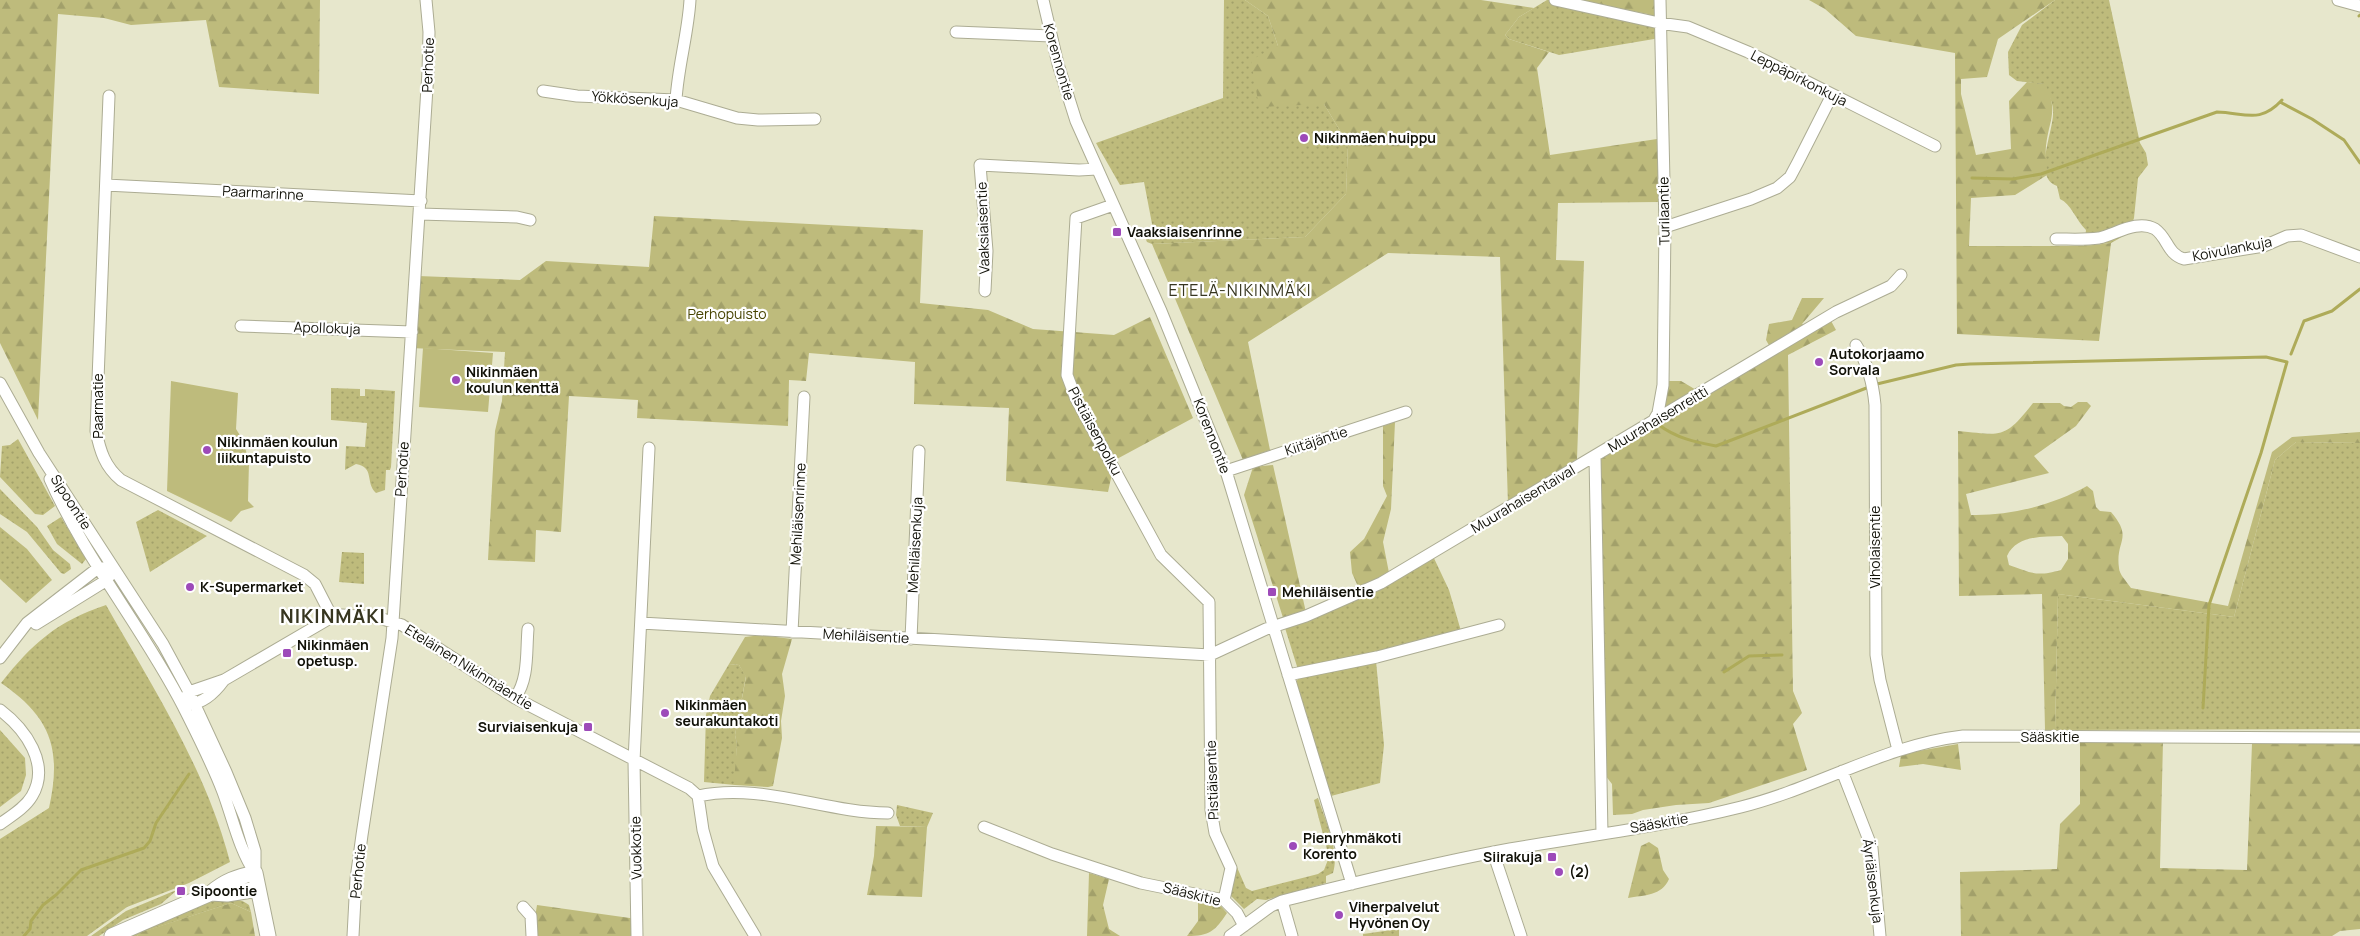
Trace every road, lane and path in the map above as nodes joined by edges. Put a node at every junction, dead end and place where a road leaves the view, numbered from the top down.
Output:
1 (426, 0) edge
2 (690, 0) edge
3 (1043, 0) edge
4 (1555, 0) edge
5 (1660, 0) edge
6 (2338, 0) edge
7 (2360, 6) edge
8 (1659, 23) junction
9 (956, 32) dead end
10 (1051, 36) junction
11 (543, 91) dead end
12 (1832, 95) junction
13 (109, 96) dead end
14 (676, 100) junction
15 (815, 119) dead end
16 (1935, 146) dead end
17 (1097, 169) junction
18 (106, 185) junction
19 (421, 201) junction
20 (1112, 205) junction
21 (420, 214) junction
22 (530, 220) dead end
23 (1665, 228) junction
24 (2056, 240) dead end
25 (2360, 257) edge
26 (1901, 275) dead end
27 (985, 291) dead end
28 (242, 326) dead end
29 (412, 332) junction
30 (1856, 345) dead end
31 (0, 383) edge
32 (804, 397) dead end
33 (1406, 412) dead end
34 (1654, 420) junction
35 (649, 448) dead end
36 (919, 451) dead end
37 (39, 453) junction
38 (1595, 457) junction
39 (1226, 471) junction
40 (114, 567) junction
41 (98, 568) junction
42 (107, 580) junction
43 (332, 617) junction
44 (393, 622) junction
45 (641, 622) junction
46 (1499, 626) dead end
47 (1273, 627) junction
48 (528, 629) dead end
49 (792, 632) junction
50 (20, 634) junction
51 (911, 639) junction
52 (1210, 655) junction
53 (0, 658) edge
54 (1288, 675) junction
55 (224, 680) junction
56 (189, 692) junction
57 (515, 698) junction
58 (182, 704) junction
59 (195, 704) junction
60 (0, 710) edge
61 (2360, 738) edge
62 (1898, 750) junction
63 (634, 760) junction
64 (1842, 771) junction
65 (698, 796) junction
66 (888, 814) dead end
67 (0, 824) edge
68 (984, 827) dead end
69 (1602, 834) junction
70 (1493, 852) junction
71 (255, 873) junction
72 (1352, 884) junction
73 (258, 889) junction
74 (211, 893) junction
75 (1224, 900) junction
76 (1282, 901) junction
77 (523, 907) dead end
78 (1244, 926) junction
79 (112, 936) edge
80 (268, 936) edge
81 (353, 936) edge
82 (532, 936) edge
83 (637, 936) edge
84 (755, 936) edge
85 (1230, 936) edge
86 (1292, 936) edge
87 (1521, 936) edge
88 (1880, 936) edge

1 - 19 street, Perhotie
2 - 14 street
3 - 10 street, Korennontie
4 - 8 street, Leppäpirkonkuja
5 - 8 street, Turilaantie
6 - 7 street
8 - 12 street, Leppäpirkonkuja
8 - 23 street, Turilaantie
9 - 10 street
10 - 17 street, Korennontie
11 - 14 street, Yökkösenkuja
12 - 16 street, Leppäpirkonkuja
12 - 23 street
13 - 18 street, Paarmatie
14 - 15 street, Yökkösenkuja
17 - 20 street, Korennontie
17 - 27 street, Vaaksiaisentie
18 - 19 street, Paarmarinne
18 - 43 street, Paarmatie
19 - 21 street, Perhotie
20 - 39 street, Korennontie
20 - 52 street, Pistiäisenpolku
21 - 22 street
21 - 29 street, Perhotie
23 - 34 street, Turilaantie
24 - 25 street, Koivulankuja
26 - 34 street, Muurahaisenreitti
28 - 29 street, Apollokuja
29 - 44 street, Perhotie
30 - 62 street, Viholaisentie
31 - 37 street, Sipoontie
32 - 49 street, Mehiläisenrinne
33 - 39 street, Kiitäjäntie
34 - 38 street, Muurahaisenreitti
35 - 45 street
36 - 51 street, Mehiläisenkuja
37 - 40 street, Sipoontie
37 - 41 street, Sipoontie
38 - 47 street, Muurahaisentaival
38 - 69 street, Muurahaisenreitti
39 - 47 street, Korennontie
40 - 41 street
40 - 42 street
40 - 56 street, Sipoontie
41 - 42 street, Sipoontie
41 - 50 street
42 - 50 street
42 - 58 street, Sipoontie
43 - 44 street, Eteläinen Nikinmäentie
43 - 55 street, Eteläinen Nikinmäentie
44 - 57 street, Eteläinen Nikinmäentie
44 - 81 street, Perhotie
45 - 49 street, Mehiläisentie
45 - 63 street
46 - 54 street
47 - 52 street, Muurahaisentaival
47 - 54 street, Korennontie
48 - 57 street
49 - 51 street, Mehiläisentie
50 - 53 street
51 - 52 street, Mehiläisentie
52 - 75 street, Pistiäisentie
54 - 72 street, Korennontie
55 - 56 street, Eteläinen Nikinmäentie
55 - 59 street, Eteläinen Nikinmäentie
56 - 58 street
56 - 59 street, Sipoontie
57 - 63 street, Eteläinen Nikinmäentie
58 - 59 street
58 - 71 street, Sipoontie
59 - 71 street, Sipoontie
60 - 67 street
61 - 62 street, Sääskitie
62 - 64 street, Sääskitie
63 - 65 street, Eteläinen Nikinmäentie
63 - 83 street, Vuokkotie
64 - 69 street, Sääskitie
64 - 88 street, Äyriäisenkuja
65 - 66 street
65 - 84 street
68 - 75 street, Sääskitie
69 - 70 street, Sääskitie
70 - 72 street, Sääskitie
70 - 87 street
71 - 73 main road, Sipoontie
71 - 74 main road
72 - 76 street, Sääskitie
73 - 74 main road
73 - 80 main road, Sipoontie
74 - 79 main road
75 - 78 street, Sääskitie
76 - 78 street, Sääskitie
76 - 86 street
77 - 82 street
78 - 85 street

